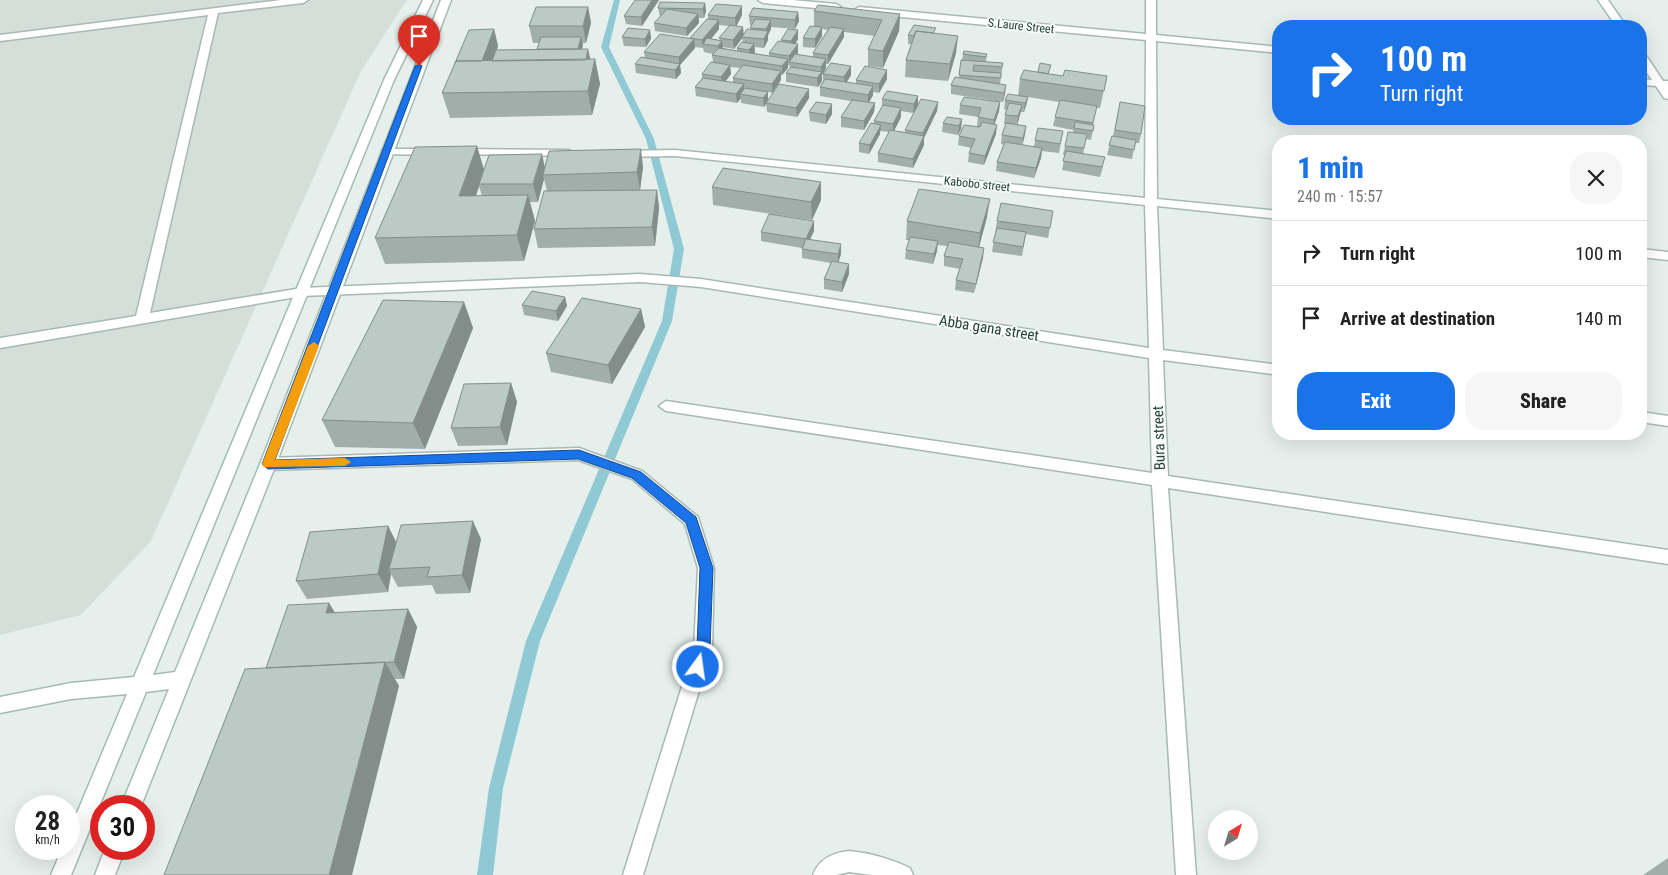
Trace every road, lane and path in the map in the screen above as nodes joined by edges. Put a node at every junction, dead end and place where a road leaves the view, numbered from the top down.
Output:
1 (304, 0) edge
2 (428, 0) edge
3 (446, 0) edge
4 (763, 0) edge
5 (1151, 0) edge
6 (1603, 0) edge
7 (242, 4) edge
8 (214, 11) junction
9 (1617, 20) edge
10 (0, 38) edge
11 (1151, 39) junction
12 (1272, 49) edge
13 (1647, 63) edge
14 (1647, 83) edge
15 (1664, 84) edge
16 (1668, 96) edge
17 (386, 152) junction
18 (585, 153) edge
19 (605, 154) edge
20 (1151, 201) junction
21 (1272, 214) edge
22 (1647, 254) edge
23 (1668, 256) edge
24 (335, 290) junction
25 (302, 292) junction
26 (142, 319) junction
27 (0, 343) edge
28 (1156, 354) junction
29 (1272, 369) edge
30 (666, 406) dead end
31 (1647, 418) edge
32 (1668, 421) edge
33 (268, 464) junction
34 (1160, 481) junction
35 (1668, 557) edge
36 (180, 680) junction
37 (140, 684) junction
38 (0, 705) edge
39 (135, 795) edge
40 (111, 860) edge
41 (634, 874) edge
42 (61, 875) edge
43 (105, 875) edge
44 (823, 875) edge
45 (903, 875) edge
46 (1186, 875) edge

1 - 7 street
2 - 25 street
3 - 17 street
4 - 11 street, S.Laure Street
5 - 11 street, Bura street
6 - 9 street
7 - 8 street
8 - 10 street
8 - 26 street
11 - 12 street, S.Laure Street
11 - 20 street, Bura street
13 - 15 street
14 - 15 street
15 - 16 street
17 - 18 street
17 - 24 street
19 - 20 street, Kabobo street
20 - 21 street, Kabobo street
20 - 28 street, Bura street
22 - 23 street
24 - 25 street, Abba gana street
24 - 28 street, Abba gana street
24 - 33 street
25 - 26 street, Abba gana street
25 - 37 street
26 - 27 street, Abba gana street
28 - 29 street, Abba gana street
28 - 34 street, Bura street
30 - 34 street
31 - 32 street
33 - 36 street
33 - 41 street
34 - 35 street
34 - 46 street, Bura street
36 - 37 street
36 - 39 street
37 - 38 street
37 - 42 street
40 - 43 street
44 - 45 street

